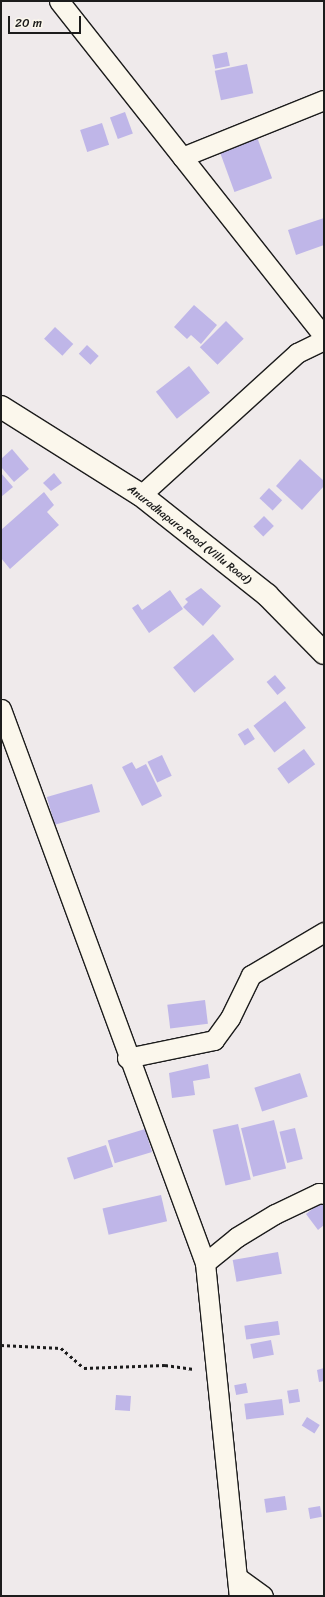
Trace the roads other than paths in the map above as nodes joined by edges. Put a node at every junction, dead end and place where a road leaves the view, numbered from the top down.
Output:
1 (59, 1) edge
2 (324, 100) edge
3 (182, 157) junction
4 (324, 336) edge
5 (324, 340) edge
6 (1, 407) edge
7 (141, 495) junction
8 (324, 652) edge
9 (1, 709) edge
10 (324, 932) edge
11 (127, 1058) junction
12 (324, 1194) edge
13 (205, 1263) junction
14 (236, 1577) junction
15 (239, 1596) edge
16 (263, 1596) edge

1 - 3 street
2 - 3 street
3 - 4 street
5 - 7 street
6 - 7 main road, Anuradhapura Road (Villu Road)
7 - 8 main road, Anuradhapura Road (Villu Road)
9 - 11 street
10 - 11 street
11 - 13 street
12 - 13 street
13 - 14 street
14 - 15 street
14 - 16 street

